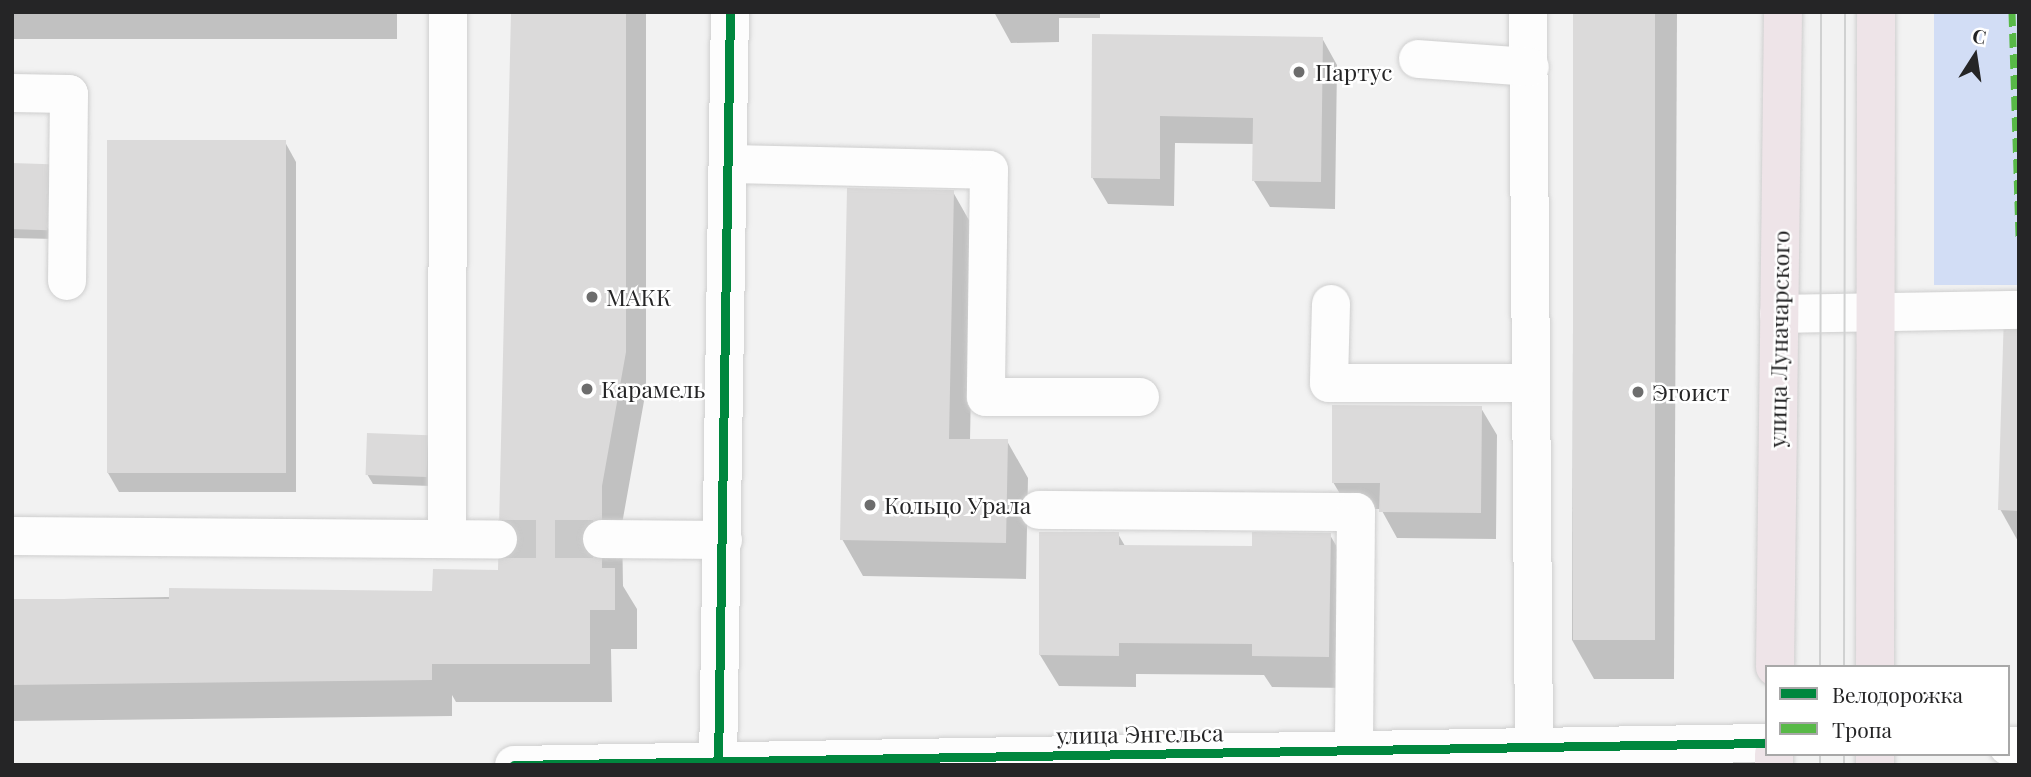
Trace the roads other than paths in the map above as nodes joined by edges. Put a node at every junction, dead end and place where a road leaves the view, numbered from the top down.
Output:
1 (448, 12) edge
2 (730, 12) edge
3 (1528, 12) edge
4 (1783, 12) edge
5 (1876, 12) edge
6 (1418, 58) dead end
7 (1530, 67) junction
8 (12, 93) edge
9 (728, 164) junction
10 (67, 281) dead end
11 (1331, 303) dead end
12 (2019, 310) edge
13 (1876, 312) junction
14 (1779, 314) junction
15 (1531, 383) junction
16 (1140, 397) dead end
17 (1039, 510) dead end
18 (12, 536) edge
19 (447, 539) junction
20 (498, 539) tunnel mouth
21 (602, 539) tunnel mouth
22 (723, 540) junction
23 (1775, 665) edge
24 (1875, 665) edge
25 (1765, 743) edge
26 (1534, 747) junction
27 (1354, 750) junction
28 (1000, 760) edge
29 (718, 763) edge
30 (514, 765) edge

1 - 19 street
2 - 9 street
3 - 7 street
4 - 14 main road, улица Луначарского
5 - 13 main road
6 - 7 street
7 - 15 street
8 - 10 street
9 - 16 street
9 - 22 street
11 - 15 street
12 - 13 street
13 - 14 street
13 - 24 main road
14 - 23 main road, улица Луначарского
15 - 26 street
17 - 27 street
18 - 19 street
19 - 20 street
21 - 22 street
22 - 29 street
25 - 26 street, улица Энгельса
26 - 27 street, улица Энгельса
27 - 28 street, улица Энгельса
28 - 29 street, улица Энгельса
29 - 30 street, улица Энгельса

